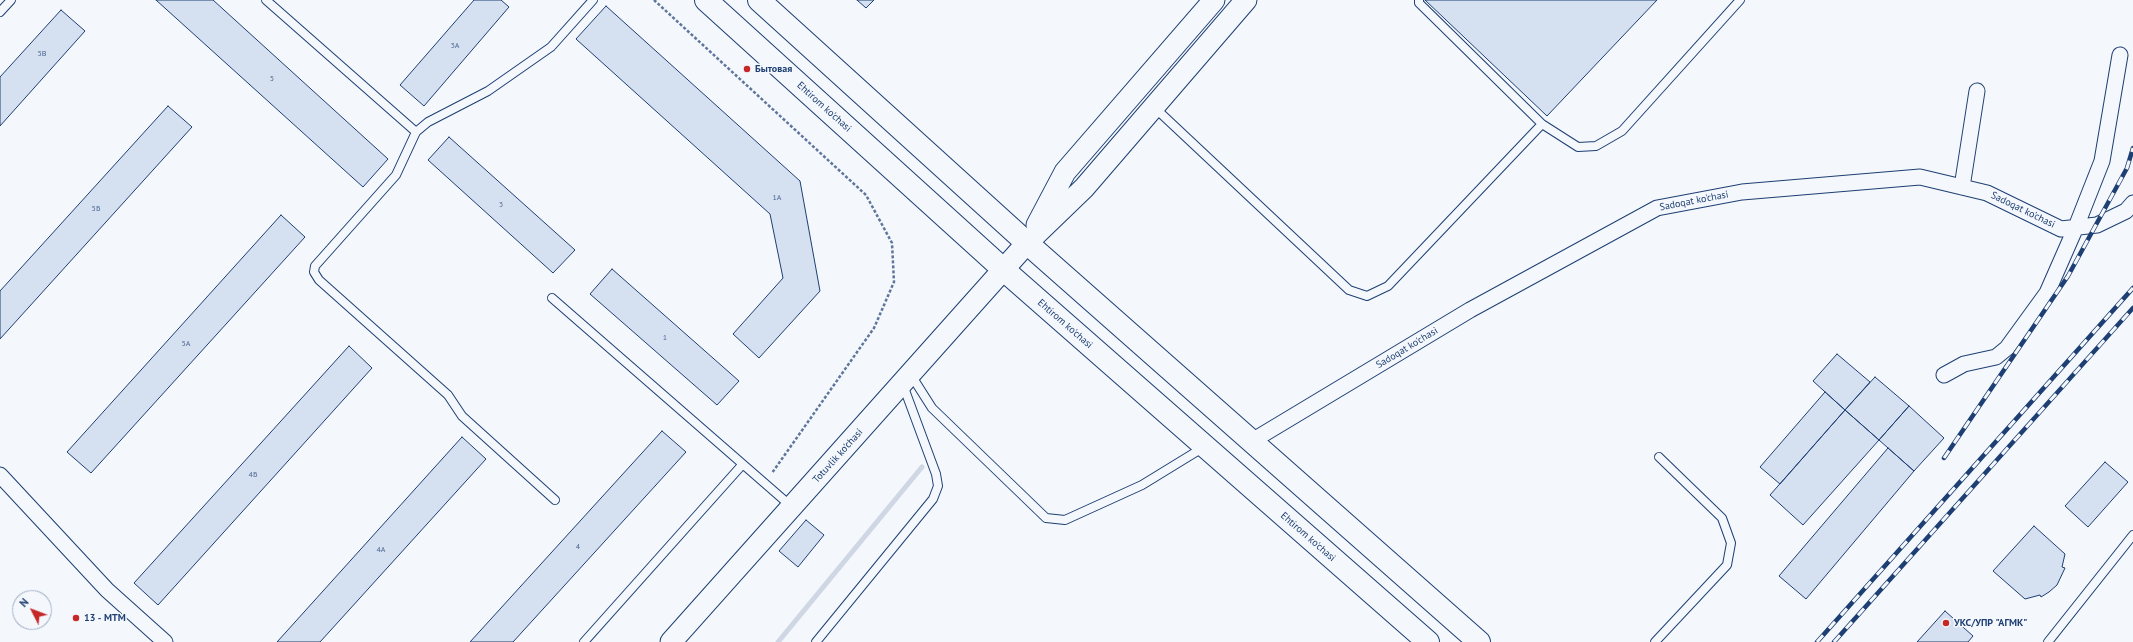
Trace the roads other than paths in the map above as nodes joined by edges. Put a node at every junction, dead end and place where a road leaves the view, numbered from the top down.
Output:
1 (11, 0) edge
2 (266, 0) edge
3 (593, 0) edge
4 (706, 0) edge
5 (759, 0) edge
6 (1214, 0) edge
7 (1246, 0) edge
8 (1419, 0) edge
9 (1740, 0) edge
10 (0, 12) edge
11 (2120, 56) dead end
12 (1977, 91) dead end
13 (1154, 107) junction
14 (1542, 124) junction
15 (416, 132) junction
16 (1962, 187) junction
17 (2133, 203) edge
18 (2076, 227) junction
19 (1027, 243) junction
20 (1004, 270) junction
21 (552, 298) dead end
22 (1944, 375) dead end
23 (907, 380) junction
24 (1252, 441) junction
25 (1205, 446) junction
26 (1659, 457) dead end
27 (742, 465) junction
28 (1, 478) edge
29 (555, 500) dead end
30 (792, 508) junction
31 (2133, 535) edge
32 (165, 642) edge
33 (584, 642) edge
34 (672, 642) edge
35 (816, 642) edge
36 (1428, 642) edge
37 (1479, 642) edge
38 (1655, 642) edge
39 (2048, 642) edge

1 - 10 lane
2 - 15 lane
3 - 15 lane
4 - 20 main road, Ehtirom ko'chasi
5 - 19 main road
6 - 19 main road
7 - 13 main road
8 - 14 lane
9 - 14 lane
11 - 18 street
12 - 16 street
13 - 14 lane
13 - 19 main road
15 - 29 lane
16 - 18 street, Sadoqat ko'chasi
16 - 24 street, Sadoqat ko'chasi
17 - 18 street, Sadoqat ko'chasi
18 - 22 street
19 - 20 main road, Totuvlik ko'chasi
19 - 24 main road
20 - 23 main road, Totuvlik ko'chasi
20 - 25 main road, Ehtirom ko'chasi
21 - 27 lane
23 - 25 lane
23 - 30 main road, Totuvlik ko'chasi
23 - 35 lane
24 - 37 main road
25 - 36 main road, Ehtirom ko'chasi
26 - 38 lane
27 - 30 lane
27 - 33 lane
28 - 32 street
30 - 34 main road, Totuvlik ko'chasi
31 - 39 lane

